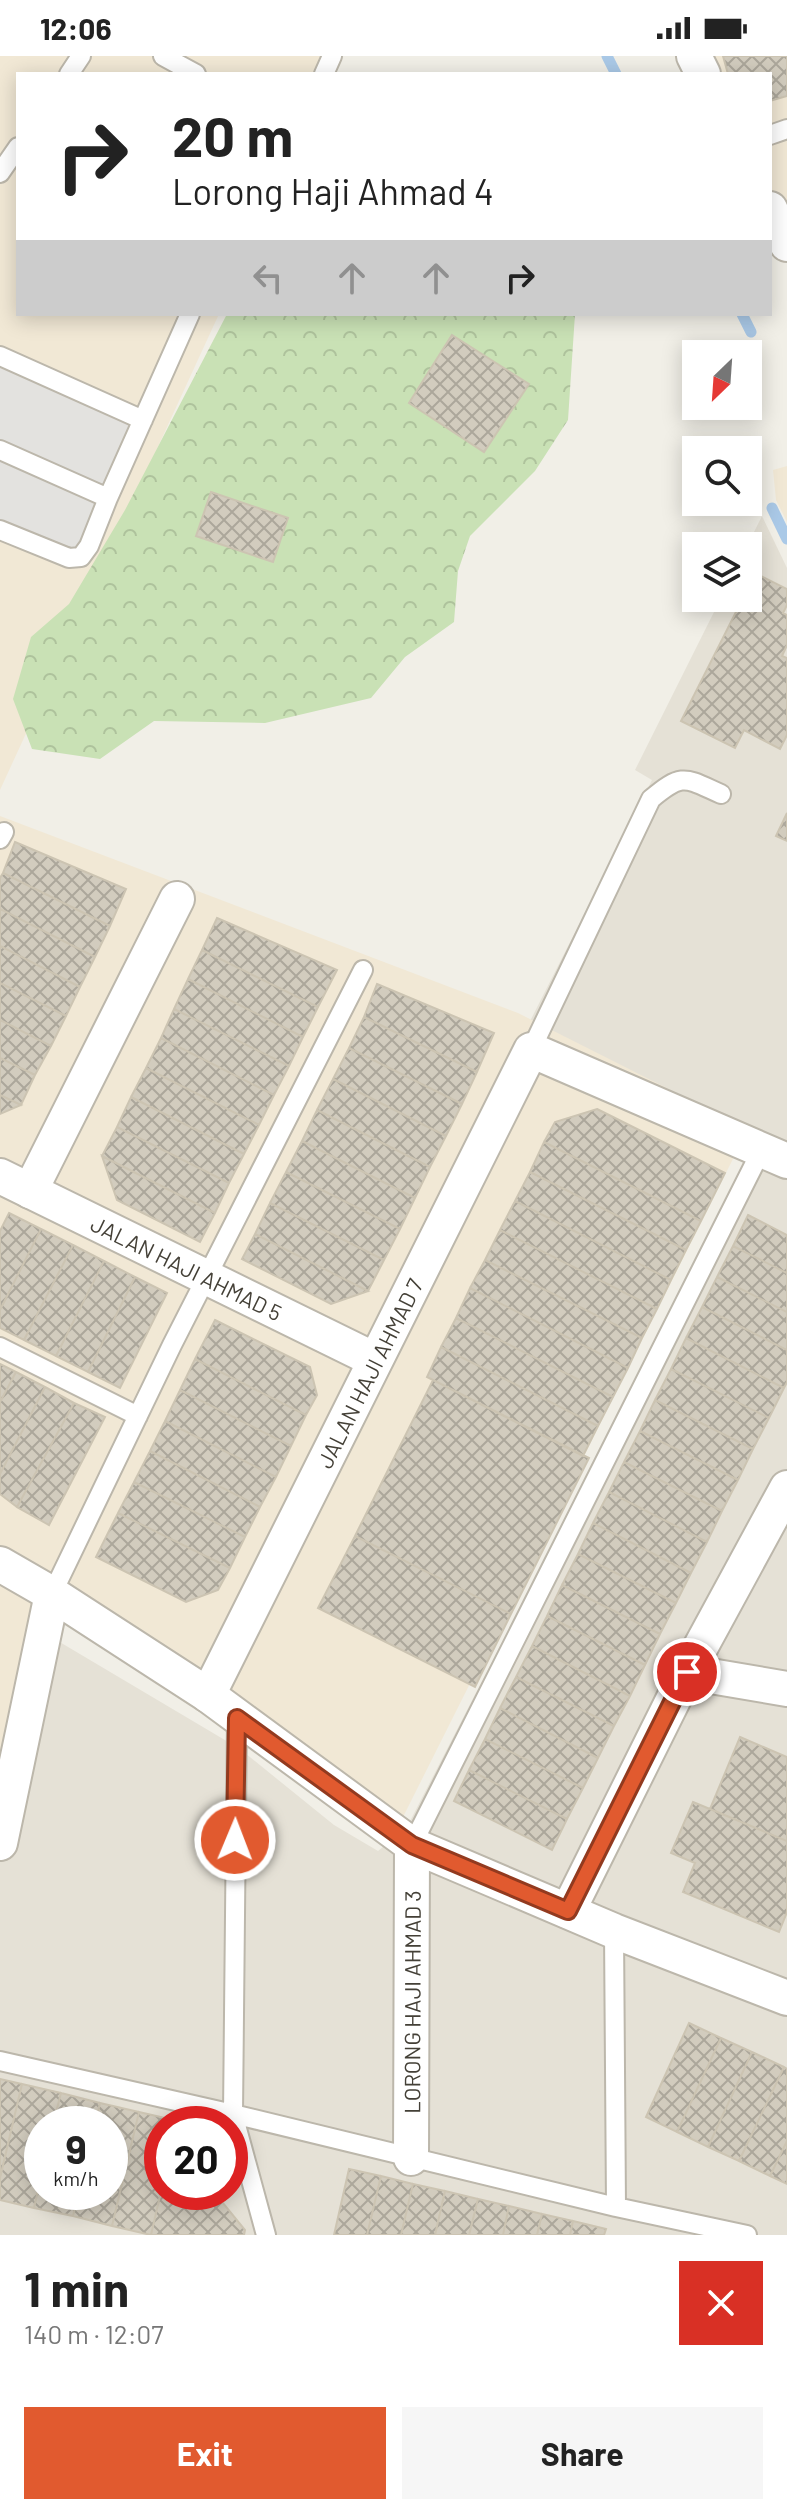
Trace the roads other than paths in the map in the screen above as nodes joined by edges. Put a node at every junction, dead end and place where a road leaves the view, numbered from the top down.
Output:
1 (163, 56) edge
2 (192, 72) edge
3 (16, 150) edge
4 (0, 173) edge
5 (772, 213) edge
6 (787, 244) edge
7 (189, 316) edge
8 (0, 356) edge
9 (143, 420) junction
10 (0, 450) edge
11 (108, 498) junction
12 (0, 530) edge
13 (721, 794) dead end
14 (177, 899) dead end
15 (363, 970) dead end
16 (531, 1050) junction
17 (774, 1155) edge
18 (15, 1184) edge
19 (207, 1280) junction
20 (0, 1347) edge
21 (375, 1360) junction
22 (138, 1416) junction
23 (787, 1488) edge
24 (0, 1564) edge
25 (52, 1594) junction
26 (687, 1672) junction
27 (787, 1689) edge
28 (208, 1695) junction
29 (237, 1718) junction
30 (5, 1786) edge
31 (0, 1843) edge
32 (412, 1845) junction
33 (568, 1911) junction
34 (614, 1931) junction
35 (787, 1998) edge
36 (0, 2061) edge
37 (198, 2106) edge
38 (233, 2106) edge
39 (248, 2118) edge
40 (411, 2158) junction
41 (248, 2169) edge
42 (616, 2207) junction
43 (692, 2230) edge
44 (266, 2235) edge
45 (747, 2235) edge

1 - 2 lane
3 - 4 lane
5 - 6 street
7 - 9 lane
8 - 9 lane
9 - 11 lane
10 - 11 lane
11 - 12 lane
13 - 16 lane
14 - 18 street
15 - 19 lane
16 - 17 street
16 - 21 street, JALAN HAJI AHMAD 7
17 - 32 lane
18 - 19 street, JALAN HAJI AHMAD 5
19 - 21 street, JALAN HAJI AHMAD 5
19 - 22 lane
20 - 22 lane
21 - 28 street, JALAN HAJI AHMAD 7
22 - 25 lane
23 - 26 street
24 - 25 street
25 - 28 street
25 - 30 street
26 - 27 street
26 - 33 street
28 - 29 street
29 - 32 street
29 - 38 lane
30 - 31 street
32 - 33 street
32 - 40 street, LORONG HAJI AHMAD 3
33 - 34 street
34 - 35 street
34 - 42 lane
36 - 37 lane
39 - 40 lane
40 - 42 lane
41 - 44 lane
42 - 43 lane
43 - 45 lane

